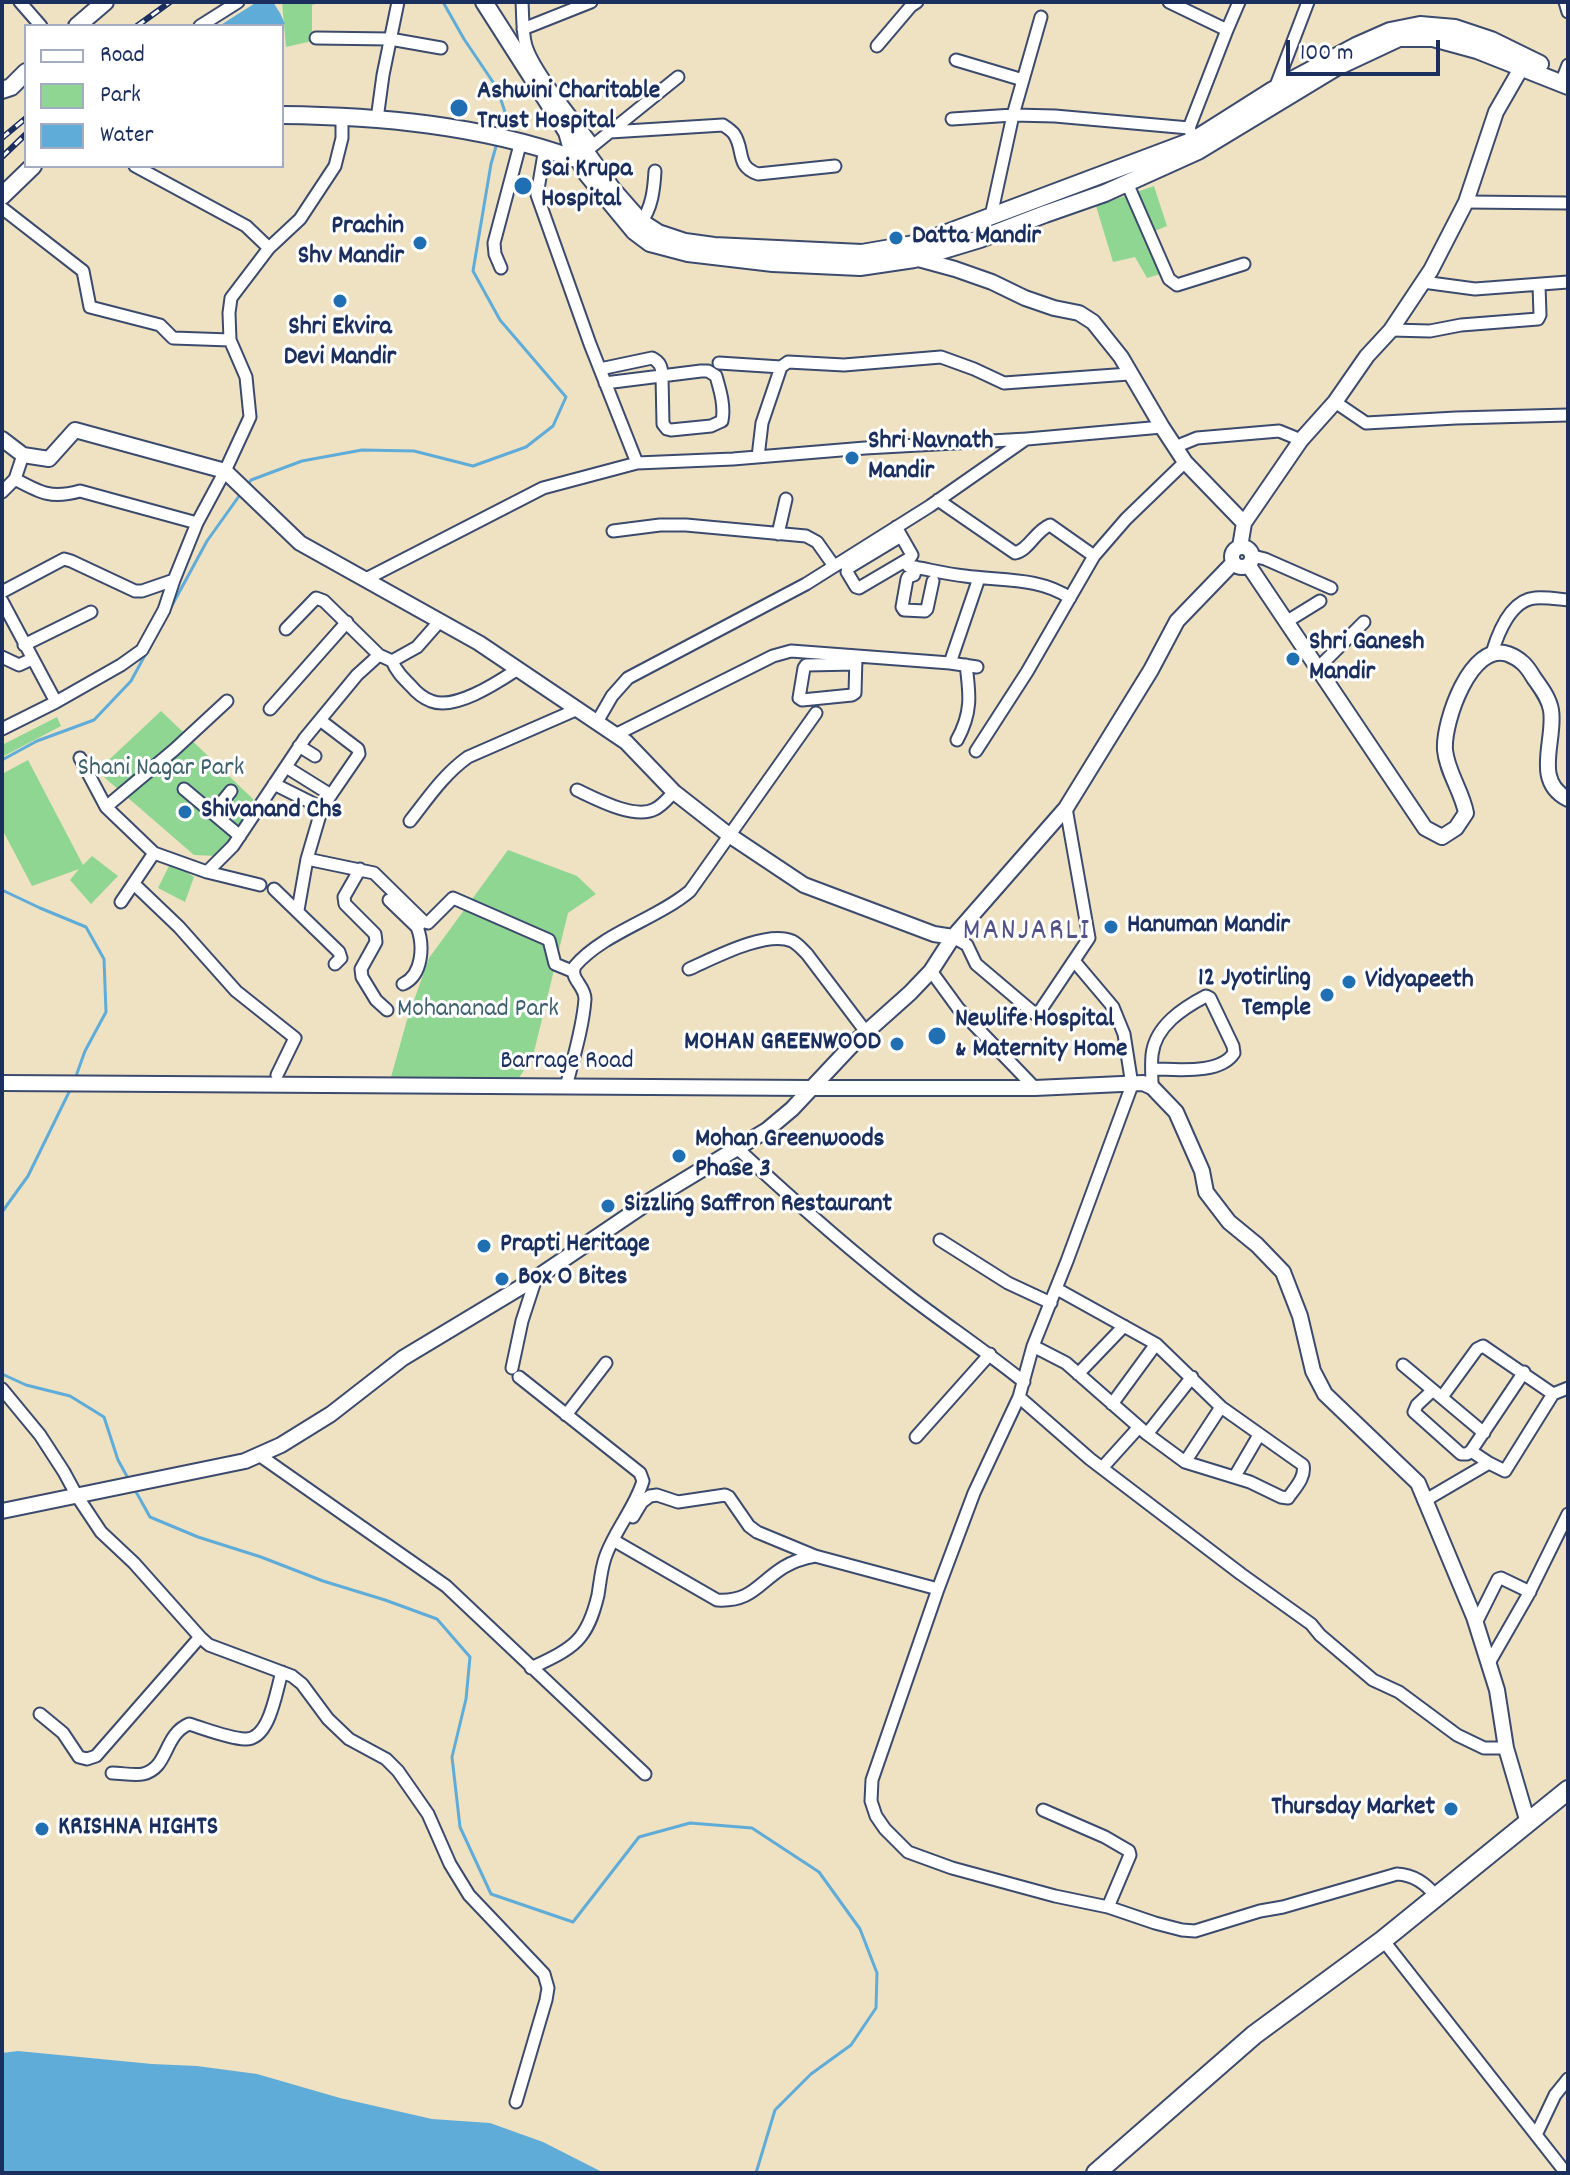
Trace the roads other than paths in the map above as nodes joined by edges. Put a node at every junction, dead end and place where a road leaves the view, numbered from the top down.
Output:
1 (20, 2) edge
2 (105, 2) edge
3 (238, 2) edge
4 (398, 2) edge
5 (484, 2) edge
6 (522, 2) edge
7 (591, 2) edge
8 (917, 2) edge
9 (1169, 2) edge
10 (1239, 2) edge
11 (1308, 2) edge
12 (1565, 2) edge
13 (1568, 12) edge
14 (1041, 17) dead end
15 (39, 24) edge
16 (79, 24) edge
17 (203, 24) edge
18 (523, 29) junction
19 (1227, 30) junction
20 (316, 38) dead end
21 (390, 39) junction
22 (877, 46) dead end
23 (441, 48) dead end
24 (956, 60) dead end
25 (1524, 62) junction
26 (24, 73) edge
27 (678, 77) dead end
28 (1566, 78) edge
29 (1023, 80) junction
30 (3, 89) edge
31 (1275, 96) junction
32 (284, 115) edge
33 (342, 115) junction
34 (1013, 115) junction
35 (377, 119) junction
36 (952, 119) dead end
37 (610, 132) junction
38 (1193, 140) junction
39 (518, 141) junction
40 (545, 148) junction
41 (586, 151) junction
42 (835, 166) dead end
43 (31, 168) edge
44 (139, 168) edge
45 (655, 171) dead end
46 (1127, 183) junction
47 (2, 196) edge
48 (1466, 202) junction
49 (1568, 203) edge
50 (2, 208) edge
51 (991, 216) junction
52 (641, 222) junction
53 (269, 248) junction
54 (897, 248) junction
55 (914, 259) junction
56 (1244, 264) dead end
57 (501, 268) dead end
58 (1423, 282) junction
59 (1568, 282) edge
60 (1539, 285) junction
61 (1391, 330) junction
62 (230, 340) junction
63 (719, 363) dead end
64 (781, 367) junction
65 (600, 369) junction
66 (1129, 374) junction
67 (662, 376) junction
68 (605, 383) junction
69 (1335, 402) junction
70 (1568, 415) edge
71 (1162, 427) junction
72 (2, 439) edge
73 (1027, 439) junction
74 (1301, 440) junction
75 (1175, 447) junction
76 (23, 455) junction
77 (758, 457) junction
78 (1185, 462) junction
79 (637, 463) junction
80 (230, 475) junction
81 (15, 479) junction
82 (2, 492) edge
83 (786, 499) dead end
84 (938, 500) junction
85 (197, 523) junction
86 (1244, 523) junction
87 (613, 531) dead end
88 (898, 531) junction
89 (778, 534) junction
90 (1240, 547) junction
91 (1094, 556) junction
92 (1251, 561) junction
93 (1233, 563) junction
94 (842, 565) junction
95 (979, 578) junction
96 (366, 579) junction
97 (174, 580) junction
98 (933, 581) dead end
99 (1331, 588) dead end
100 (2, 592) edge
101 (1070, 598) junction
102 (1568, 600) edge
103 (2, 601) edge
104 (1320, 601) dead end
105 (91, 612) dead end
106 (347, 622) junction
107 (439, 622) junction
108 (1286, 622) junction
109 (1364, 622) dead end
110 (286, 629) dead end
111 (24, 645) junction
112 (1492, 653) junction
113 (379, 655) junction
114 (2, 657) edge
115 (32, 659) junction
116 (856, 660) junction
117 (392, 661) junction
118 (950, 663) junction
119 (1318, 668) junction
120 (518, 669) junction
121 (227, 701) dead end
122 (56, 702) junction
123 (270, 709) dead end
124 (578, 709) junction
125 (816, 713) dead end
126 (320, 720) junction
127 (597, 722) junction
128 (2, 729) edge
129 (615, 735) junction
130 (957, 740) dead end
131 (299, 746) junction
132 (976, 751) dead end
133 (315, 756) dead end
134 (80, 758) dead end
135 (286, 767) junction
136 (274, 784) junction
137 (184, 789) dead end
138 (577, 790) dead end
139 (231, 791) dead end
140 (674, 792) junction
141 (331, 795) junction
142 (1568, 798) edge
143 (106, 807) junction
144 (322, 808) junction
145 (1066, 808) junction
146 (220, 820) junction
147 (410, 821) dead end
148 (729, 835) junction
149 (240, 836) junction
150 (154, 853) junction
151 (307, 859) junction
152 (360, 869) junction
153 (207, 872) junction
154 (134, 884) junction
155 (260, 885) dead end
156 (274, 889) dead end
157 (389, 900) dead end
158 (121, 902) dead end
159 (298, 910) junction
160 (423, 924) junction
161 (953, 937) junction
162 (1075, 962) junction
163 (335, 964) dead end
164 (689, 969) dead end
165 (572, 971) junction
166 (931, 971) junction
167 (403, 984) dead end
168 (387, 1010) dead end
169 (866, 1032) junction
170 (1152, 1069) junction
171 (277, 1075) dead end
172 (2, 1083) edge
173 (1132, 1085) junction
174 (566, 1087) junction
175 (1152, 1087) junction
176 (812, 1088) junction
177 (1035, 1088) junction
178 (737, 1148) junction
179 (940, 1240) dead end
180 (536, 1278) junction
181 (1057, 1289) junction
182 (1051, 1303) junction
183 (1124, 1326) junction
184 (1156, 1344) junction
185 (1033, 1346) junction
186 (990, 1354) junction
187 (606, 1363) dead end
188 (1403, 1365) dead end
189 (1524, 1372) junction
190 (1078, 1374) junction
191 (1192, 1377) junction
192 (1024, 1382) junction
193 (1568, 1388) edge
194 (2, 1389) edge
195 (1437, 1393) junction
196 (1553, 1394) junction
197 (1019, 1397) junction
198 (1112, 1404) junction
199 (1221, 1407) junction
200 (566, 1415) junction
201 (1143, 1430) junction
202 (1484, 1433) junction
203 (1259, 1435) junction
204 (916, 1437) dead end
205 (1471, 1451) junction
206 (259, 1455) junction
207 (1185, 1462) junction
208 (1489, 1463) junction
209 (1102, 1468) junction
210 (1235, 1476) junction
211 (77, 1496) junction
212 (1424, 1501) junction
213 (2, 1511) edge
214 (1568, 1514) edge
215 (615, 1535) junction
216 (815, 1556) junction
217 (938, 1589) junction
218 (1530, 1592) junction
219 (1476, 1623) junction
220 (200, 1637) junction
221 (1489, 1663) junction
222 (531, 1668) junction
223 (282, 1672) junction
224 (40, 1714) dead end
225 (1506, 1748) junction
226 (112, 1773) dead end
227 (645, 1774) dead end
228 (1568, 1790) edge
229 (1043, 1810) dead end
230 (1528, 1823) junction
231 (1436, 1896) junction
232 (1108, 1907) junction
233 (1383, 1940) junction
234 (1568, 2079) edge
235 (516, 2102) dead end
236 (1536, 2135) junction
237 (1096, 2173) edge
238 (1566, 2173) edge

1 - 15 street
2 - 16 main road
3 - 17 street
4 - 21 street
5 - 41 main road
6 - 18 street
7 - 18 street
8 - 22 street
9 - 19 street
10 - 19 street
11 - 31 street
12 - 13 street
14 - 29 street
18 - 41 street
19 - 38 street
20 - 21 street
21 - 23 street
21 - 35 street
24 - 29 street
25 - 28 main road
25 - 31 main road
25 - 48 street
26 - 30 main road
27 - 37 street
29 - 34 street
31 - 38 main road
32 - 33 main road
33 - 35 main road
33 - 53 street
34 - 36 street
34 - 38 street
34 - 51 street
35 - 39 main road
37 - 41 street
37 - 42 street
38 - 46 main road
38 - 51 main road
39 - 40 main road
39 - 57 street
40 - 41 main road
40 - 65 street
41 - 52 main road
41 - 55 main road
43 - 47 main road
44 - 53 street
45 - 52 street
46 - 55 main road
46 - 56 street
48 - 49 street
48 - 58 street
50 - 62 street
51 - 54 main road
52 - 54 main road
53 - 62 street
54 - 55 street
55 - 66 street
58 - 60 street
58 - 61 street
59 - 60 street
60 - 61 street
61 - 69 street
62 - 80 street
63 - 64 street
64 - 66 street
64 - 77 street
65 - 67 street
65 - 68 street
66 - 71 street
67 - 67 street
67 - 68 street
68 - 79 street
69 - 70 street
69 - 74 street
71 - 73 street
71 - 75 street
72 - 76 street
73 - 77 street
73 - 84 street
74 - 75 street
74 - 86 street
75 - 78 street
76 - 80 street
76 - 81 street
77 - 79 street
78 - 86 street
78 - 91 street
79 - 96 street
80 - 85 street
80 - 96 street
81 - 82 street
81 - 85 street
83 - 89 street
84 - 88 street
84 - 91 street
85 - 97 street
86 - 90 street
87 - 89 street
88 - 94 street
88 - 94 street
89 - 94 street
90 - 92 street
90 - 93 street
91 - 101 street
92 - 93 street
92 - 99 street
92 - 108 street
93 - 145 street
94 - 127 street
95 - 98 street
95 - 101 street
95 - 118 street
96 - 107 street
97 - 100 street
97 - 122 street
101 - 132 street
102 - 112 street
103 - 111 street
104 - 108 street
105 - 111 street
106 - 110 street
106 - 113 street
106 - 123 street
107 - 117 street
107 - 120 street
108 - 119 street
109 - 119 street
111 - 115 street
112 - 119 street
112 - 142 street
113 - 117 street
113 - 126 street
114 - 115 street
115 - 122 street
116 - 116 street
116 - 118 street
116 - 129 street
117 - 120 street
118 - 130 street
120 - 124 street
121 - 143 street
122 - 128 street
124 - 127 street
124 - 147 street
125 - 148 street
126 - 131 street
126 - 141 street
127 - 129 street
129 - 140 street
131 - 133 street
131 - 135 street
134 - 143 street
135 - 136 street
135 - 141 street
136 - 144 street
136 - 149 street
137 - 146 street
138 - 140 street
139 - 146 street
140 - 148 street
141 - 144 street
143 - 150 street
144 - 151 street
145 - 161 street
145 - 162 street
146 - 149 street
148 - 161 street
148 - 165 street
149 - 153 street
150 - 153 street
150 - 154 street
151 - 152 street
151 - 159 street
152 - 160 street
152 - 168 street
153 - 155 street
154 - 158 street
154 - 171 street
156 - 159 street
157 - 160 street
159 - 163 street
160 - 165 street
160 - 167 street
161 - 162 street
161 - 166 street
162 - 173 street
164 - 169 street
165 - 174 street
166 - 169 street
166 - 177 street
169 - 176 street
170 - 170 street
170 - 175 street
172 - 174 street, Barrage Road
173 - 175 street, Barrage Road
173 - 177 street, Barrage Road
173 - 181 street
174 - 176 street, Barrage Road
175 - 212 street
176 - 177 street, Barrage Road
176 - 178 street
178 - 180 street
178 - 186 street
179 - 182 street
180 - 200 street
180 - 206 street
181 - 182 street
181 - 183 street
182 - 185 street
183 - 184 street
183 - 190 street
184 - 191 street
184 - 198 street
185 - 190 street
185 - 192 street
186 - 192 street
186 - 204 street
187 - 200 street
188 - 195 street
189 - 195 street
189 - 196 street
189 - 202 street
190 - 198 street
191 - 199 street
191 - 201 street
192 - 197 street
193 - 196 street
194 - 211 street
195 - 202 street
195 - 205 street
196 - 208 street
197 - 209 street
197 - 217 street
198 - 201 street
199 - 203 street
199 - 207 street
200 - 215 street
201 - 207 street
201 - 209 street
202 - 205 street
203 - 210 street
203 - 210 street
205 - 208 street
206 - 211 street
206 - 222 street
207 - 210 street
208 - 212 street
209 - 225 street
211 - 213 street
211 - 220 street
212 - 219 street
214 - 218 street
215 - 216 street
215 - 216 street
215 - 222 street
216 - 217 street
217 - 232 street
218 - 219 street
218 - 221 street
219 - 221 street
220 - 223 street
220 - 224 street
221 - 225 street
222 - 227 street
223 - 226 street
223 - 235 street
225 - 230 street
228 - 230 main road
229 - 232 street
230 - 231 main road
231 - 232 street
231 - 233 main road
233 - 236 street
233 - 237 main road
234 - 236 street
236 - 238 street

